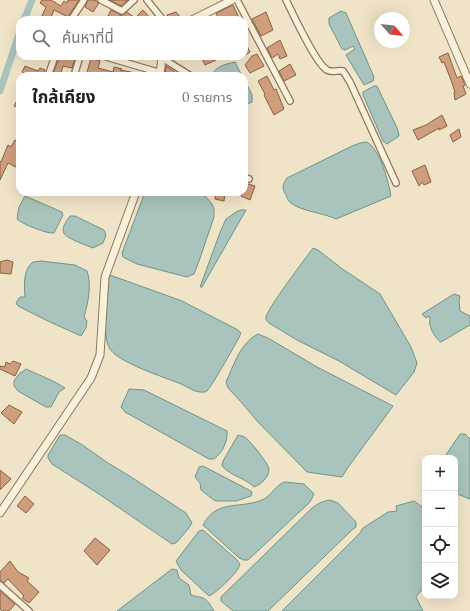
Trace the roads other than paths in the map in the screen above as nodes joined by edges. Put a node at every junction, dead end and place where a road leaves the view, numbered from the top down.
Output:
1 (84, 0) edge
2 (101, 0) edge
3 (134, 0) edge
4 (147, 0) edge
5 (232, 0) edge
6 (237, 0) edge
7 (286, 0) edge
8 (434, 0) edge
9 (74, 16) edge
10 (160, 16) edge
11 (200, 16) edge
12 (245, 16) edge
13 (248, 21) edge
14 (54, 60) edge
15 (79, 60) edge
16 (116, 60) edge
17 (162, 60) edge
18 (167, 60) edge
19 (49, 72) edge
20 (75, 72) edge
21 (154, 72) edge
22 (160, 72) edge
23 (185, 72) edge
24 (470, 84) edge
25 (290, 101) dead end
26 (396, 183) dead end
27 (135, 196) edge
28 (0, 513) edge
29 (0, 585) edge
30 (29, 611) edge

1 - 9 street
2 - 3 street
4 - 10 street
5 - 11 street
6 - 12 street
7 - 26 street
8 - 24 street
13 - 25 street
14 - 19 street
15 - 20 street
16 - 21 street
17 - 22 street
18 - 23 street
27 - 28 street
29 - 30 street

